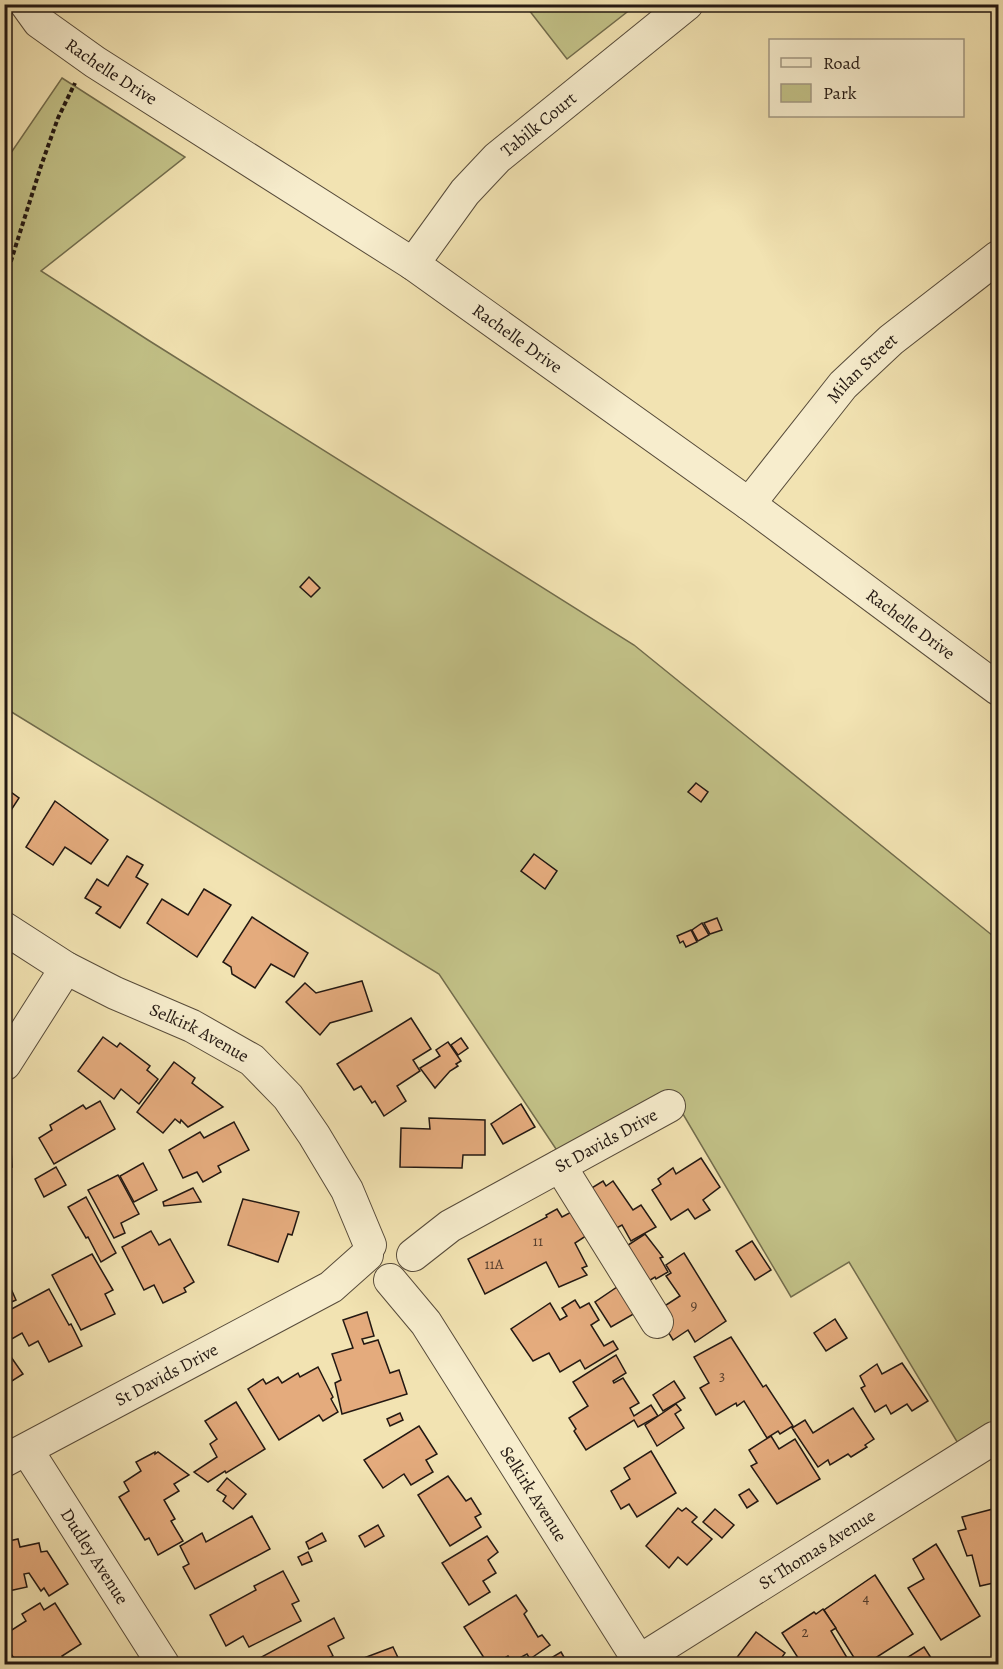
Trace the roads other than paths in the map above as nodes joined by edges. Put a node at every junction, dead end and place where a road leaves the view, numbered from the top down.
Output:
1 (26, 4) edge
2 (687, 4) edge
3 (999, 257) edge
4 (412, 264) junction
5 (749, 504) junction
6 (999, 689) edge
7 (4, 928) edge
8 (66, 968) junction
9 (5, 1064) edge
10 (669, 1106) dead end
11 (561, 1167) junction
12 (390, 1255) junction
13 (655, 1304) dead end
14 (994, 1438) dead end
15 (16, 1455) edge
16 (640, 1663) edge
17 (163, 1665) edge

1 - 4 street, Rachelle Drive
2 - 4 street, Tabilk Court
3 - 5 street, Milan Street
4 - 5 street, Rachelle Drive
5 - 6 street, Rachelle Drive
7 - 8 street, Selkirk Avenue
8 - 9 street
8 - 12 street, Selkirk Avenue
10 - 11 street, St Davids Drive
11 - 12 street, St Davids Drive
11 - 13 street
12 - 15 street, St Davids Drive
12 - 16 street, Selkirk Avenue
14 - 16 street, St Thomas Avenue
15 - 17 street, Dudley Avenue

